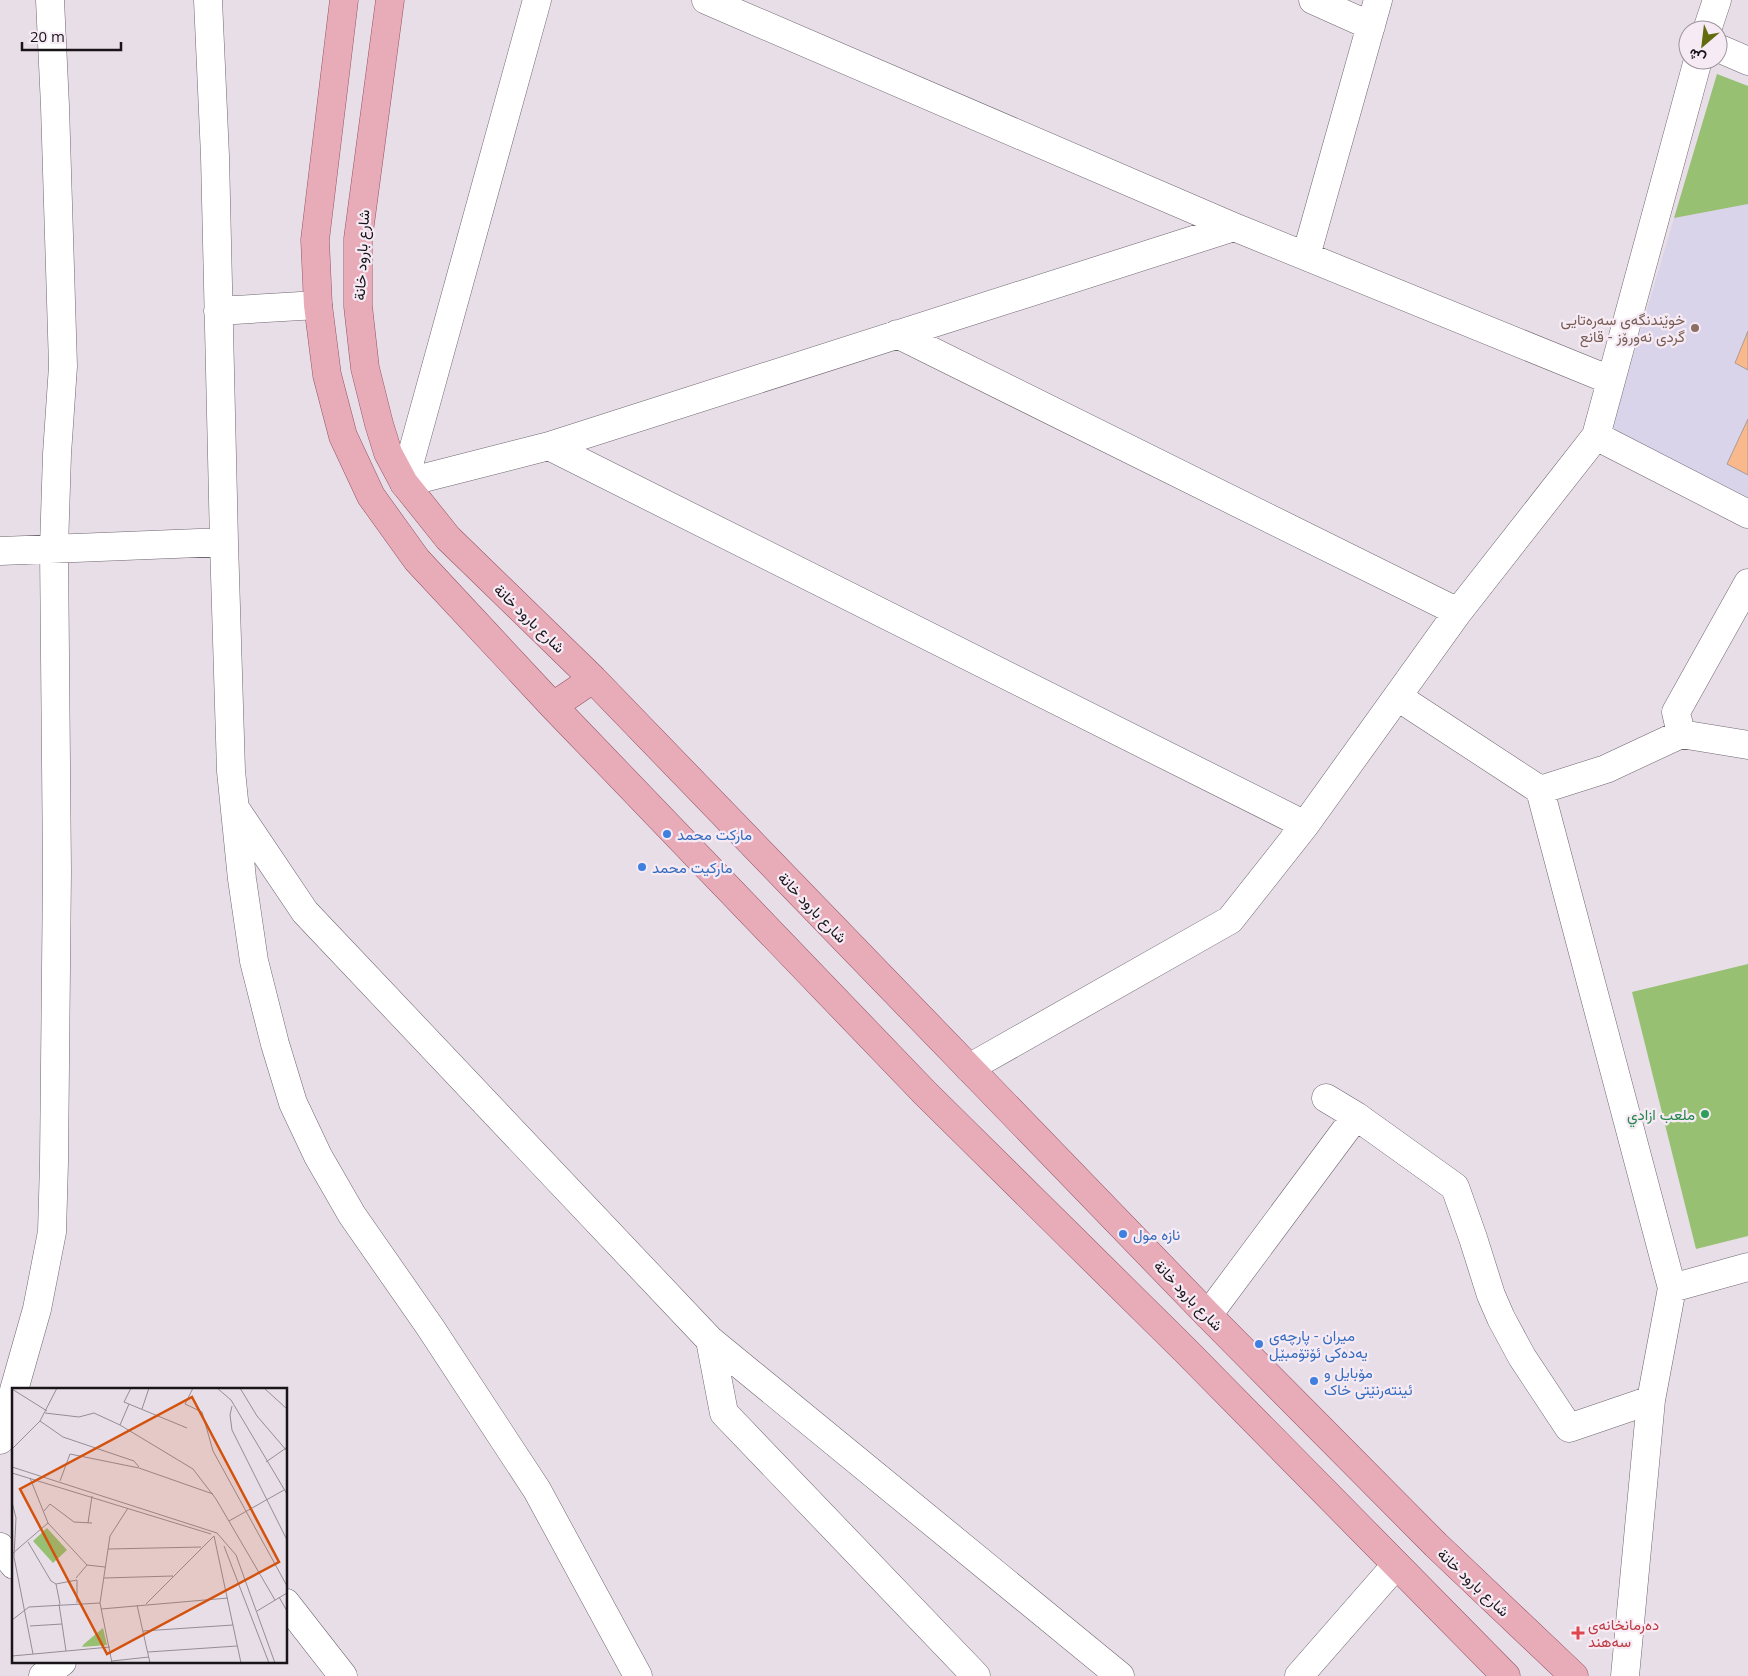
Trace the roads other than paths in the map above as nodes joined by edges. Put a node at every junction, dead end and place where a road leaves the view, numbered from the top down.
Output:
1 (50, 0) edge
2 (208, 0) edge
3 (344, 0) edge
4 (390, 0) edge
5 (537, 0) edge
6 (706, 0) edge
7 (1313, 0) edge
8 (1378, 0) edge
9 (1717, 0) edge
10 (1710, 20) edge
11 (1371, 26) junction
12 (1728, 52) edge
13 (1748, 61) edge
14 (1695, 70) edge
15 (1234, 226) junction
16 (1306, 256) junction
17 (318, 305) junction
18 (218, 311) junction
19 (897, 334) junction
20 (1610, 380) junction
21 (1596, 436) junction
22 (549, 446) junction
23 (404, 483) junction
24 (1748, 514) edge
25 (224, 542) junction
26 (54, 548) junction
27 (0, 551) edge
28 (1748, 583) edge
29 (1458, 612) junction
30 (593, 679) junction
31 (1398, 697) junction
32 (553, 706) junction
33 (1682, 734) junction
34 (1748, 745) edge
35 (1540, 790) junction
36 (234, 808) junction
37 (1305, 825) junction
38 (969, 1068) junction
39 (1326, 1098) dead end
40 (1356, 1116) junction
41 (1748, 1267) edge
42 (1672, 1288) junction
43 (1208, 1316) junction
44 (710, 1340) junction
45 (15, 1388) edge
46 (12, 1398) edge
47 (1651, 1400) junction
48 (0, 1440) edge
49 (0, 1547) edge
50 (12, 1562) edge
51 (1396, 1564) junction
52 (288, 1606) edge
53 (59, 1664) edge
54 (43, 1676) edge
55 (343, 1676) edge
56 (638, 1676) edge
57 (976, 1676) edge
58 (1120, 1676) edge
59 (1299, 1676) edge
60 (1506, 1676) edge
61 (1574, 1676) edge
62 (1625, 1676) edge

1 - 26 street
2 - 18 street
3 - 17 main road
4 - 23 main road, شارع بارود خانة
5 - 23 street
6 - 15 street
7 - 11 street
8 - 11 street
9 - 10 street
11 - 16 street
12 - 13 street
14 - 20 street
15 - 16 street
15 - 19 street
16 - 20 street
17 - 18 street
17 - 32 main road
18 - 25 street
19 - 22 street
19 - 29 street
20 - 21 street
21 - 24 street
21 - 29 street
22 - 23 street
22 - 37 street
23 - 30 main road, شارع بارود خانة
25 - 26 street
25 - 36 street
26 - 27 street
26 - 45 street
28 - 33 street
29 - 31 street
30 - 32 main road
30 - 38 main road, شارع بارود خانة
31 - 35 street
31 - 37 street
32 - 51 main road
33 - 34 street
33 - 35 street
35 - 42 street
36 - 44 street
36 - 56 street
37 - 38 street
38 - 43 main road, شارع بارود خانة
39 - 40 street
40 - 43 street
40 - 47 street
41 - 42 street
42 - 47 street
43 - 61 main road, شارع بارود خانة
44 - 57 street
44 - 58 street
46 - 48 street
47 - 62 street
49 - 50 street
51 - 59 street
51 - 60 main road
52 - 55 street
53 - 54 street

